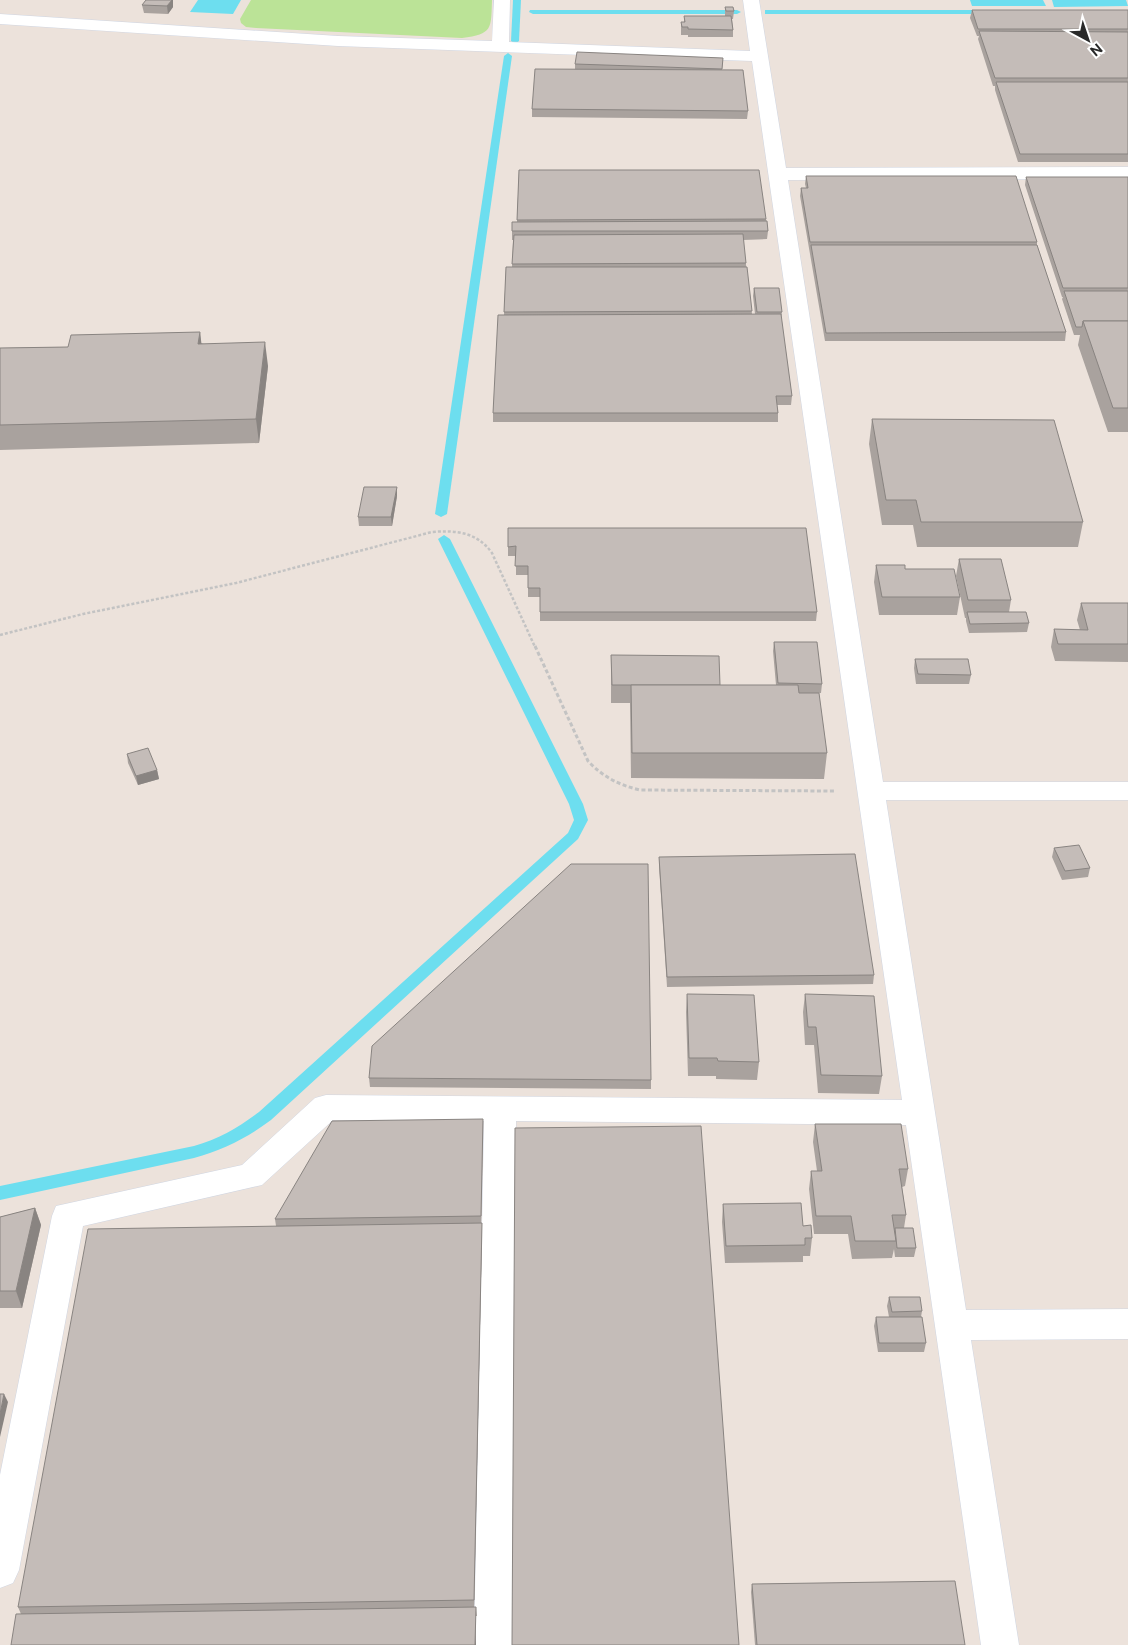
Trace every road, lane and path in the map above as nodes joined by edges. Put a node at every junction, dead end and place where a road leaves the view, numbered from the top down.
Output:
1 (502, 0) edge
2 (751, 0) edge
3 (0, 19) edge
4 (500, 48) junction
5 (759, 56) junction
6 (1128, 173) edge
7 (777, 174) junction
8 (0, 635) edge
9 (870, 791) junction
10 (1128, 791) edge
11 (500, 1109) junction
12 (919, 1113) junction
13 (1128, 1324) edge
14 (951, 1325) junction
15 (0, 1570) edge
16 (493, 1645) edge
17 (1000, 1645) edge

1 - 4 street
2 - 5 street
3 - 4 street
4 - 5 street
5 - 7 street
6 - 7 street
7 - 9 street
8 - 9 path
9 - 10 street
9 - 12 street
11 - 12 street
11 - 15 street
11 - 16 street
12 - 14 street
13 - 14 street
14 - 17 street

